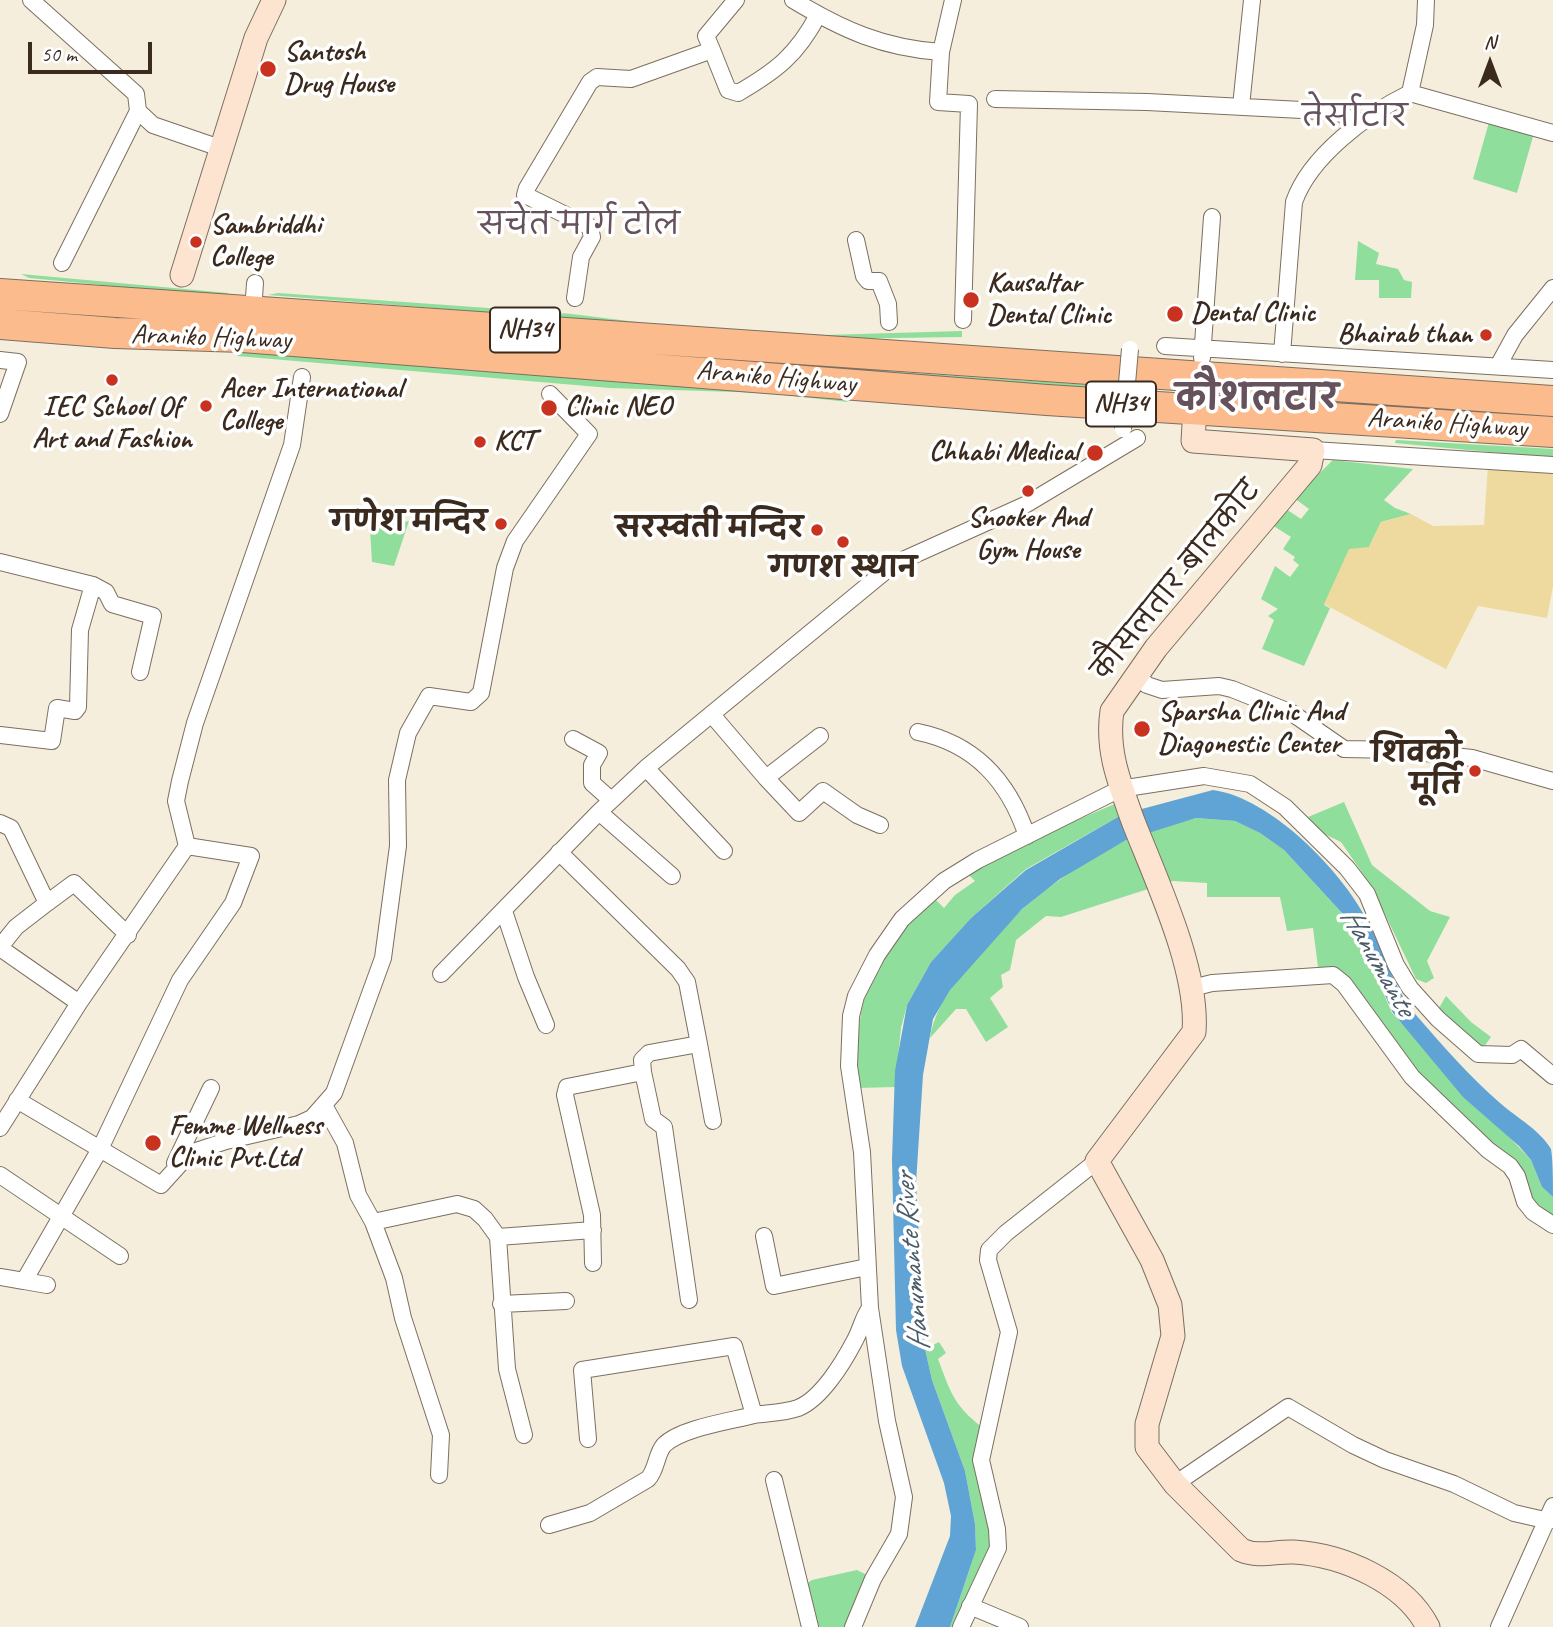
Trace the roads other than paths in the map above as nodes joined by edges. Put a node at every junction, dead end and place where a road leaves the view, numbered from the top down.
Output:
1 (31, 0) edge
2 (274, 0) edge
3 (736, 0) edge
4 (793, 0) edge
5 (953, 0) edge
6 (1252, 0) edge
7 (1426, 0) edge
8 (818, 15) junction
9 (712, 50) junction
10 (941, 52) junction
11 (1410, 93) junction
12 (995, 99) dead end
13 (1241, 106) junction
14 (138, 111) junction
15 (1356, 126) junction
16 (1553, 133) edge
17 (220, 148) junction
18 (1212, 217) dead end
19 (856, 240) dead end
20 (62, 263) dead end
21 (182, 275) dead end
22 (1553, 288) edge
23 (0, 294) edge
24 (575, 298) dead end
25 (250, 311) junction
26 (963, 320) dead end
27 (889, 322) dead end
28 (0, 324) edge
29 (1165, 346) dead end
30 (1130, 349) dead end
31 (1282, 354) junction
32 (0, 360) edge
33 (1201, 363) junction
34 (1498, 366) junction
35 (1553, 370) edge
36 (302, 377) dead end
37 (550, 394) dead end
38 (1553, 401) edge
39 (1195, 408) junction
40 (0, 414) edge
41 (1553, 432) edge
42 (1312, 450) junction
43 (1553, 466) edge
44 (0, 562) edge
45 (93, 585) junction
46 (140, 671) dead end
47 (1136, 675) junction
48 (713, 716) junction
49 (918, 732) dead end
50 (0, 735) edge
51 (820, 736) dead end
52 (573, 739) dead end
53 (646, 768) junction
54 (766, 778) junction
55 (1553, 780) edge
56 (1123, 794) junction
57 (605, 806) junction
58 (0, 823) edge
59 (880, 825) dead end
60 (1027, 836) junction
61 (187, 846) junction
62 (724, 851) dead end
63 (559, 852) junction
64 (672, 876) dead end
65 (47, 902) junction
66 (504, 911) junction
67 (128, 935) junction
68 (0, 947) edge
69 (440, 974) dead end
70 (1192, 988) junction
71 (79, 1003) junction
72 (547, 1025) dead end
73 (699, 1044) junction
74 (643, 1072) junction
75 (1553, 1076) edge
76 (211, 1088) dead end
77 (17, 1100) junction
78 (324, 1107) junction
79 (713, 1121) dead end
80 (0, 1128) edge
81 (100, 1149) junction
82 (1097, 1161) junction
83 (0, 1175) edge
84 (167, 1181) junction
85 (64, 1216) junction
86 (373, 1222) junction
87 (1553, 1225) edge
88 (593, 1230) junction
89 (764, 1236) dead end
90 (498, 1237) junction
91 (120, 1256) dead end
92 (593, 1263) dead end
93 (867, 1267) junction
94 (0, 1277) edge
95 (24, 1281) junction
96 (47, 1285) dead end
97 (689, 1300) dead end
98 (566, 1301) dead end
99 (501, 1304) junction
100 (870, 1308) junction
101 (754, 1415) junction
102 (524, 1436) dead end
103 (588, 1439) dead end
104 (439, 1475) dead end
105 (774, 1480) dead end
106 (1175, 1484) junction
107 (1551, 1513) edge
108 (550, 1525) dead end
109 (970, 1606) junction
110 (810, 1627) edge
111 (853, 1627) edge
112 (961, 1627) edge
113 (1020, 1627) edge
114 (1427, 1627) edge
115 (1499, 1627) edge

1 - 14 street
2 - 17 main road
3 - 9 street
4 - 8 street
5 - 10 street
6 - 13 street
7 - 11 street
8 - 9 street
8 - 10 street
9 - 24 street
10 - 26 street
11 - 15 street
11 - 16 street
12 - 13 street
13 - 15 street
14 - 17 street
14 - 20 street
15 - 31 street
17 - 21 main road
18 - 33 street
19 - 27 street
22 - 34 street
23 - 25 highway, Araniko Highway / NH34
25 - 28 highway, Araniko Highway / NH34
25 - 33 highway, Araniko Highway / NH34
25 - 39 highway, Araniko Highway / NH34
29 - 33 street
30 - 48 street, bridge
31 - 33 street
31 - 34 street
32 - 40 street
33 - 38 highway, Araniko Highway / NH34
33 - 39 main road
34 - 35 street
36 - 61 street
37 - 78 street
39 - 41 highway, Araniko Highway / NH34
39 - 42 main road
42 - 43 street
42 - 47 main road, कौसलतार-बालकोट
44 - 45 street
45 - 46 street
45 - 50 street
47 - 55 street
47 - 56 main road, कौसलतार-बालकोट
48 - 53 street
48 - 54 street
49 - 60 street
51 - 54 street
52 - 57 street
53 - 57 street
53 - 62 street
54 - 59 street
56 - 60 street
56 - 70 main road, कौसलतार-बालकोट
56 - 75 street
57 - 63 street
57 - 64 street
58 - 65 street
60 - 93 street
61 - 67 street
61 - 81 street
63 - 66 street
63 - 73 street
65 - 67 street
65 - 68 street
66 - 69 street
66 - 72 street
67 - 71 street
68 - 71 street
70 - 82 main road, कौसलतार-बालकोट
70 - 87 street
71 - 77 street
73 - 74 street
73 - 79 street
74 - 88 street
74 - 97 street
76 - 84 street
77 - 80 street
77 - 81 street
78 - 84 street
78 - 86 street
81 - 84 street
81 - 85 street
82 - 106 main road
82 - 109 street
83 - 85 street
85 - 91 street
85 - 95 street
86 - 90 street
86 - 104 street
88 - 90 street
88 - 92 street
89 - 93 street
90 - 99 street
93 - 100 street
94 - 95 street
95 - 96 street
98 - 99 street
99 - 102 street
100 - 101 street
100 - 111 street
101 - 103 street
101 - 108 street
105 - 110 street
106 - 107 street
106 - 114 main road
107 - 115 street
109 - 112 street
109 - 113 street

